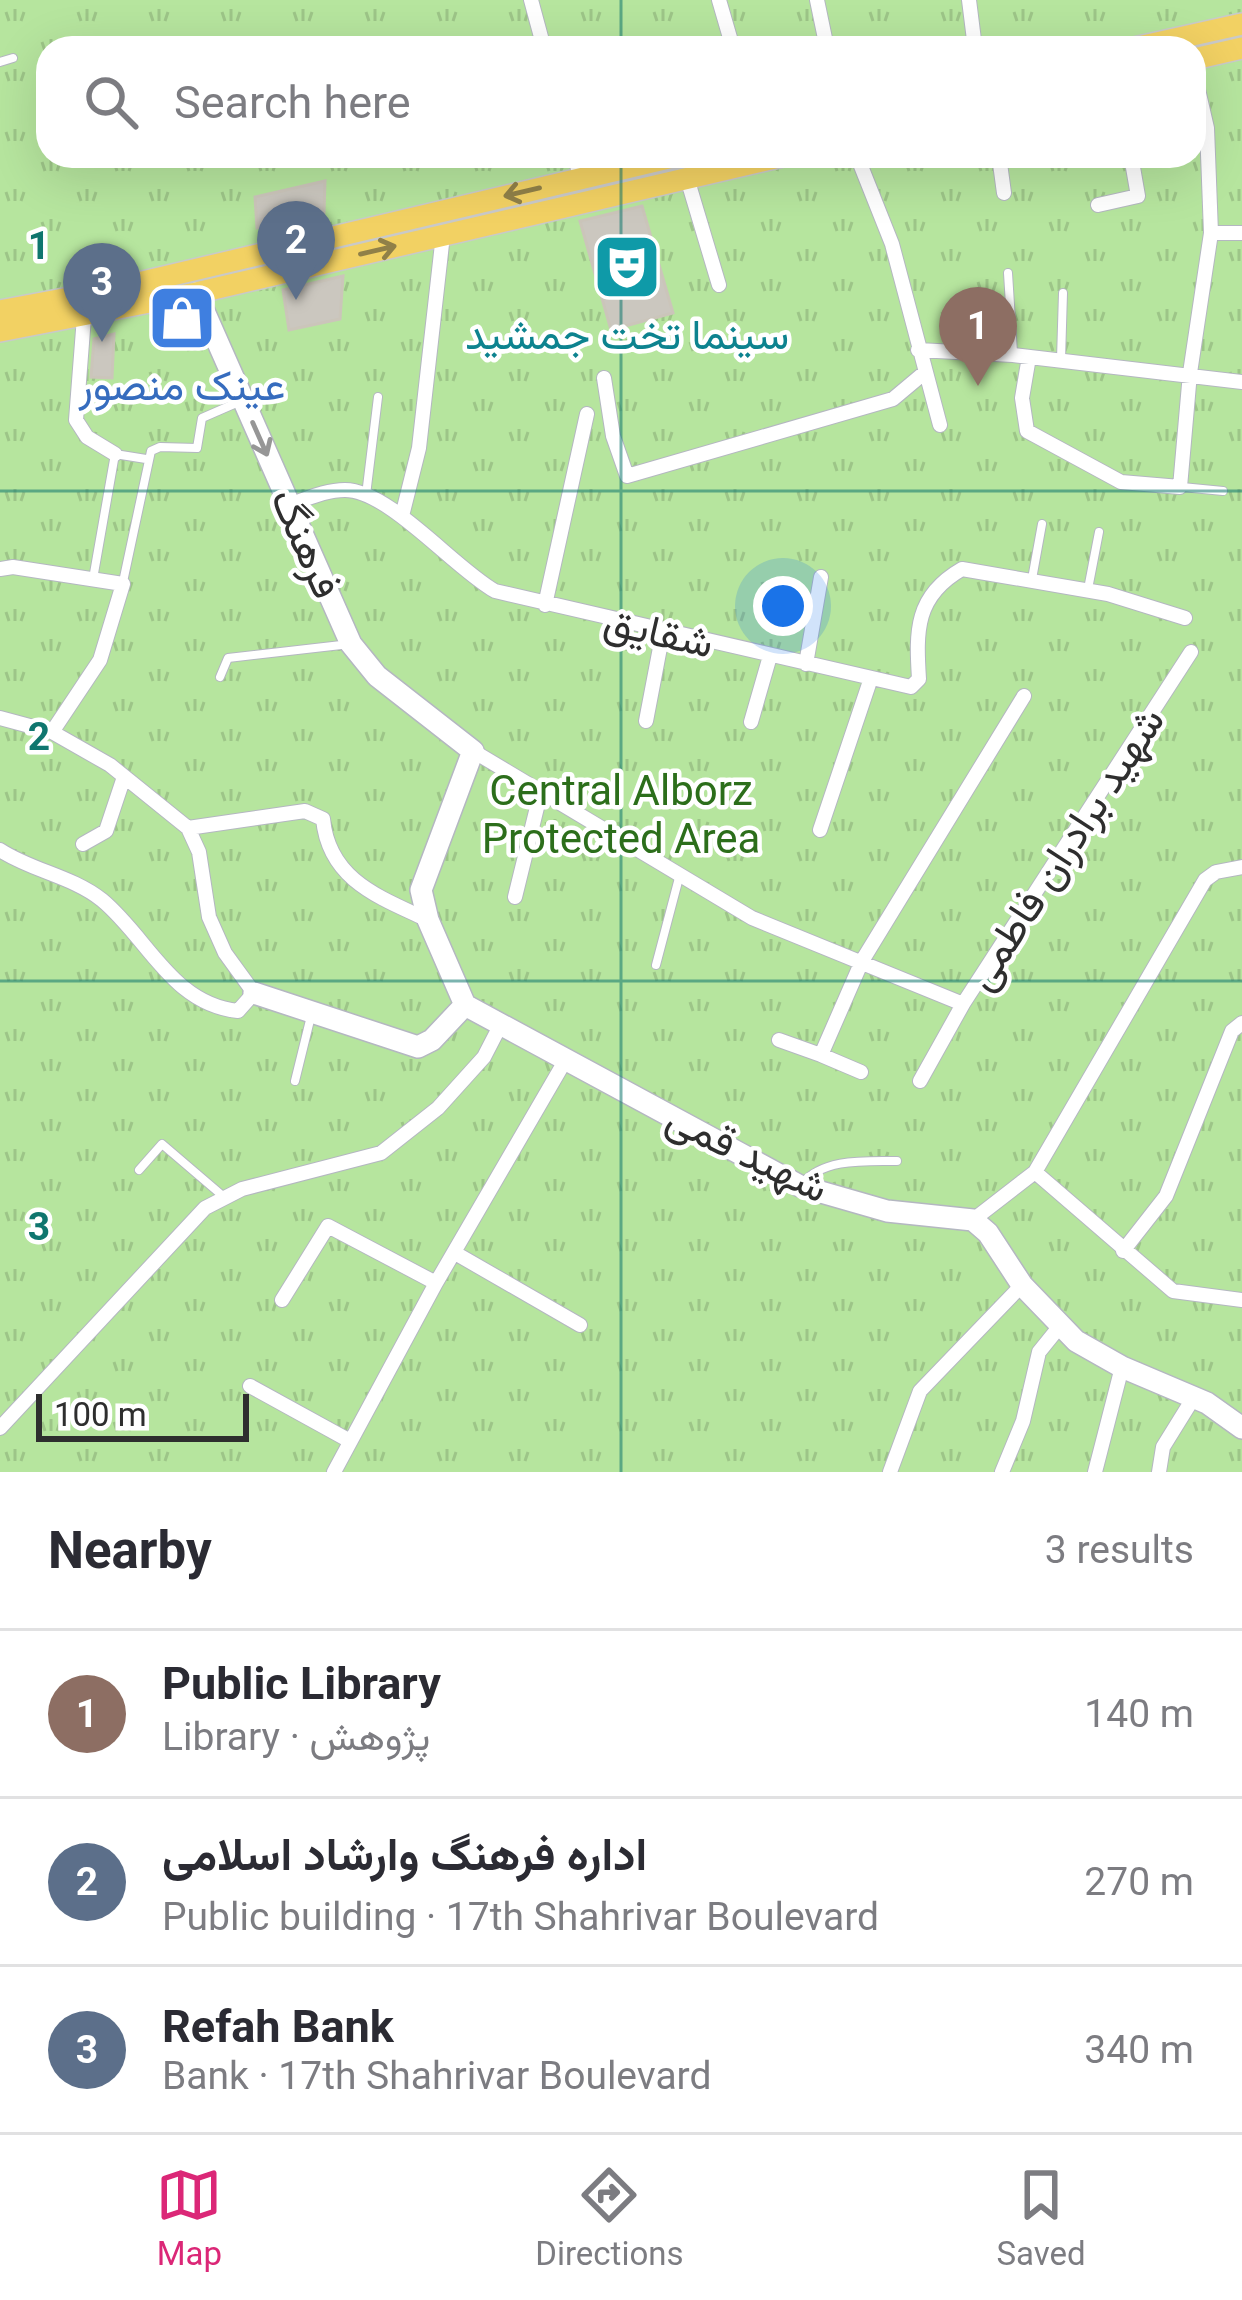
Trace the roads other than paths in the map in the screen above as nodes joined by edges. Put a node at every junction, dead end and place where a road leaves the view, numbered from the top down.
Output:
1 (531, 0) edge
2 (719, 0) edge
3 (817, 0) edge
4 (969, 0) edge
5 (1242, 24) edge
6 (541, 36) edge
7 (730, 36) edge
8 (824, 36) edge
9 (974, 36) edge
10 (1188, 36) edge
11 (1242, 48) edge
12 (1206, 56) edge
13 (13, 58) dead end
14 (0, 62) edge
15 (1206, 124) edge
16 (574, 168) edge
17 (731, 168) edge
18 (862, 168) edge
19 (1001, 168) edge
20 (1133, 168) edge
21 (687, 178) junction
22 (1004, 193) dead end
23 (1098, 205) dead end
24 (1211, 233) junction
25 (1242, 233) edge
26 (443, 235) junction
27 (91, 270) dead end
28 (1008, 273) dead end
29 (718, 285) dead end
30 (196, 293) junction
31 (1063, 293) dead end
32 (93, 308) junction
33 (0, 311) edge
34 (0, 331) edge
35 (918, 350) junction
36 (1013, 355) junction
37 (1029, 357) junction
38 (1061, 359) junction
39 (924, 373) junction
40 (1190, 373) junction
41 (604, 378) dead end
42 (1242, 382) edge
43 (378, 397) dead end
44 (243, 400) junction
45 (587, 414) dead end
46 (940, 425) dead end
47 (115, 454) junction
48 (147, 459) junction
49 (1180, 487) junction
50 (1223, 491) dead end
51 (366, 496) junction
52 (289, 505) junction
53 (402, 516) junction
54 (1042, 524) dead end
55 (1099, 532) dead end
56 (0, 569) edge
57 (821, 577) dead end
58 (93, 580) junction
59 (1032, 581) junction
60 (123, 584) junction
61 (1088, 590) junction
62 (545, 605) junction
63 (1186, 618) dead end
64 (663, 632) junction
65 (351, 644) junction
66 (1191, 652) dead end
67 (770, 656) junction
68 (806, 664) junction
69 (220, 677) dead end
70 (871, 678) junction
71 (1024, 696) dead end
72 (646, 722) dead end
73 (752, 722) dead end
74 (1, 723) edge
75 (52, 732) junction
76 (473, 751) junction
77 (124, 777) junction
78 (541, 791) junction
79 (188, 828) junction
80 (820, 830) dead end
81 (83, 844) dead end
82 (0, 850) edge
83 (1242, 867) edge
84 (680, 873) junction
85 (515, 898) dead end
86 (428, 920) junction
87 (862, 961) junction
88 (656, 965) dead end
89 (254, 994) junction
90 (963, 1004) junction
91 (465, 1005) junction
92 (312, 1011) junction
93 (1242, 1023) edge
94 (500, 1026) junction
95 (779, 1040) dead end
96 (820, 1055) junction
97 (565, 1060) junction
98 (861, 1072) dead end
99 (295, 1081) dead end
100 (920, 1081) dead end
101 (897, 1161) dead end
102 (139, 1169) dead end
103 (1035, 1172) junction
104 (800, 1186) junction
105 (225, 1198) junction
106 (973, 1220) junction
107 (1123, 1251) junction
108 (455, 1252) junction
109 (436, 1283) junction
110 (1022, 1286) junction
111 (282, 1300) dead end
112 (1242, 1300) edge
113 (580, 1324) dead end
114 (1060, 1326) junction
115 (1122, 1367) junction
116 (250, 1386) dead end
117 (1194, 1397) junction
118 (1242, 1427) edge
119 (0, 1428) edge
120 (350, 1441) junction
121 (334, 1472) edge
122 (890, 1472) edge
123 (1002, 1472) edge
124 (1095, 1472) edge
125 (1159, 1472) edge

1 - 6 street
2 - 7 street
3 - 8 street
4 - 9 street
5 - 10 main road
11 - 12 main road
13 - 14 lane
15 - 24 street
16 -> 32 main road
17 - 21 main road
18 - 35 street
19 - 22 street
20 - 23 street
21 - 26 main road
21 - 29 street
24 - 25 street
24 - 40 street
30 -> 26 main road
26 - 53 street
27 - 32 lane
28 - 36 lane
30 - 32 main road
30 - 44 street, فرهنگ
31 - 38 lane
32 - 33 main road
32 - 34 main road
32 - 47 street
35 - 36 street
35 - 39 street
36 - 37 street
37 - 38 street
37 - 49 street
38 - 40 street
39 - 41 street
39 - 46 street
40 - 42 street
40 - 49 street
43 - 51 lane
44 - 48 lane
44 -> 52 street, فرهنگ
45 - 62 street
47 - 48 lane
47 - 58 lane
48 - 60 lane
49 - 50 lane
51 - 52 street
51 - 53 street, شقایق
52 - 65 street, فرهنگ
53 - 62 street, شقایق
54 - 59 lane
55 - 61 lane
56 - 58 street
57 - 68 street
58 - 60 street
59 - 61 street, شقایق
59 - 70 street, شقایق
60 - 75 street
61 - 63 street, شقایق
62 - 64 street, شقایق
64 - 67 street, شقایق
64 - 72 street
65 - 69 lane
65 - 76 street, فرهنگ
66 - 90 street, شهید برادران فاطمی
67 - 68 street, شقایق
67 - 73 street
68 - 70 street, شقایق
70 - 80 street
71 - 87 street
74 - 75 street
75 - 77 street
76 - 78 street, شهید برادران فاطمی
76 - 86 street
77 - 79 street
77 - 81 street
78 - 84 street, شهید برادران فاطمی
78 - 85 street
79 - 86 street
79 - 89 street
82 - 89 street
83 - 103 street
84 - 87 street, شهید برادران فاطمی
84 - 88 lane
86 - 91 street
87 - 90 street, شهید برادران فاطمی
87 - 96 street
89 - 92 street
90 - 100 street
91 - 92 street
91 - 94 street, شهید قمی
92 - 99 lane
93 - 107 street
94 - 97 street, شهید قمی
94 - 105 street
95 - 96 street
96 - 98 street
97 - 104 street, شهید قمی
97 - 108 street
101 - 104 lane
102 - 105 lane
103 - 106 street
103 - 107 street
104 - 106 street, شهید قمی
105 - 119 street
106 - 110 street
107 - 112 street
108 - 109 street
108 - 113 street
109 - 111 street
109 - 120 street
110 - 114 street
110 - 122 street
114 - 115 street
114 - 123 street
115 - 117 street
115 - 124 street
116 - 120 street
117 - 118 street
117 - 125 street
120 - 121 street

